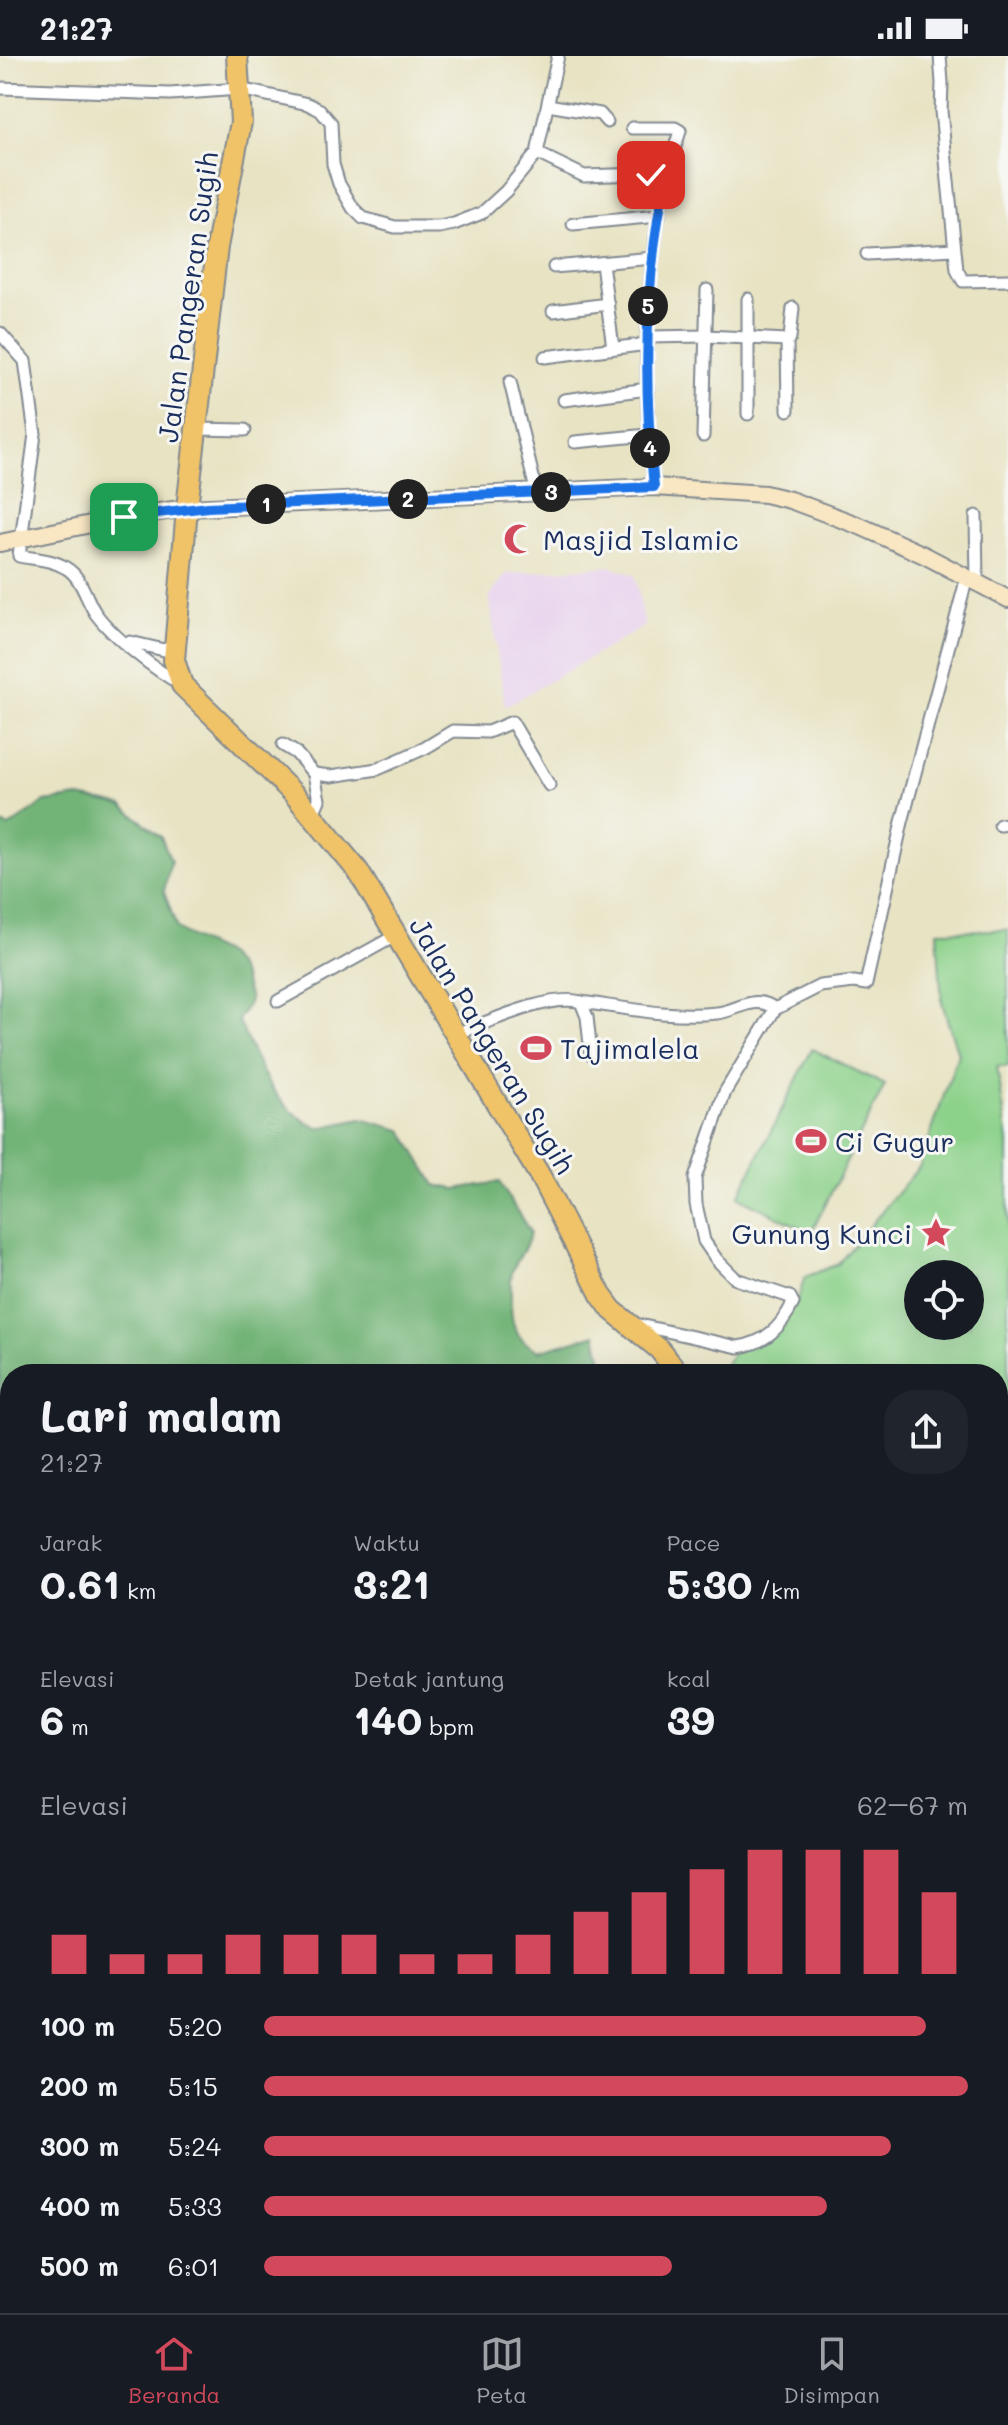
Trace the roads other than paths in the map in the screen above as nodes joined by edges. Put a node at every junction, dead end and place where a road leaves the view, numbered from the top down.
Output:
1 (558, 56) edge
2 (940, 56) edge
3 (236, 59) edge
4 (0, 88) edge
5 (240, 89) junction
6 (548, 105) junction
7 (607, 122) dead end
8 (632, 128) dead end
9 (537, 153) junction
10 (667, 173) junction
11 (659, 216) junction
12 (573, 224) dead end
13 (954, 249) junction
14 (867, 254) dead end
15 (653, 258) junction
16 (602, 263) junction
17 (554, 267) dead end
18 (1008, 280) edge
19 (707, 290) dead end
20 (748, 299) dead end
21 (608, 304) junction
22 (793, 308) dead end
23 (553, 311) dead end
24 (1, 336) edge
25 (706, 336) junction
26 (748, 339) junction
27 (787, 340) junction
28 (648, 341) junction
29 (613, 348) junction
30 (545, 357) dead end
31 (510, 382) dead end
32 (648, 389) junction
33 (564, 400) dead end
34 (788, 410) dead end
35 (748, 414) dead end
36 (197, 429) junction
37 (245, 430) dead end
38 (648, 435) junction
39 (703, 436) dead end
40 (575, 442) dead end
41 (654, 487) junction
42 (537, 494) junction
43 (187, 508) junction
44 (976, 516) dead end
45 (20, 540) junction
46 (0, 543) edge
47 (972, 580) junction
48 (1008, 599) edge
49 (121, 639) junction
50 (175, 645) junction
51 (182, 685) junction
52 (283, 745) dead end
53 (314, 774) junction
54 (549, 785) dead end
55 (313, 814) junction
56 (395, 936) junction
57 (278, 1001) dead end
58 (581, 1002) junction
59 (775, 1009) junction
60 (456, 1034) junction
61 (591, 1054) dead end
62 (626, 1323) junction
63 (671, 1364) edge
64 (1008, 2194) edge
65 (1008, 2201) edge

1 - 6 street
2 - 13 street
3 - 5 highway, Jalan Pangeran Sugih
4 - 5 street
5 - 9 street
5 - 36 highway, Jalan Pangeran Sugih
6 - 7 street
6 - 9 street
8 - 10 street
9 - 10 street
10 - 11 street
11 - 12 street
11 - 15 street
13 - 14 street
13 - 18 street
15 - 16 street
15 - 28 street
16 - 17 street
16 - 21 street
19 - 25 street
20 - 26 street
21 - 23 street
21 - 29 street
22 - 27 street
24 - 45 street
25 - 26 street
25 - 28 street
25 - 39 street
26 - 27 street
26 - 35 street
27 - 34 street
28 - 29 street
28 - 32 street
29 - 30 street
31 - 42 street
32 - 33 street
32 - 38 street
36 - 37 street
36 - 43 highway, Jalan Pangeran Sugih
38 - 40 street
38 - 41 street
41 - 42 main road
41 - 47 main road
42 - 43 main road
43 - 45 main road
43 - 50 highway, Jalan Pangeran Sugih
44 - 47 street
45 - 46 main road
45 - 49 street
47 - 48 main road
47 - 59 street
49 - 50 street
49 - 51 street
50 - 51 highway, Jalan Pangeran Sugih
51 - 55 highway, Jalan Pangeran Sugih
52 - 53 street
53 - 54 street
53 - 55 street
55 - 56 highway, Jalan Pangeran Sugih
56 - 57 street
56 - 60 highway, Jalan Pangeran Sugih
58 - 59 street
58 - 60 street
58 - 61 street
59 - 62 street
60 - 62 highway, Jalan Pangeran Sugih
62 - 63 highway, Jalan Pangeran Sugih
64 - 65 street

